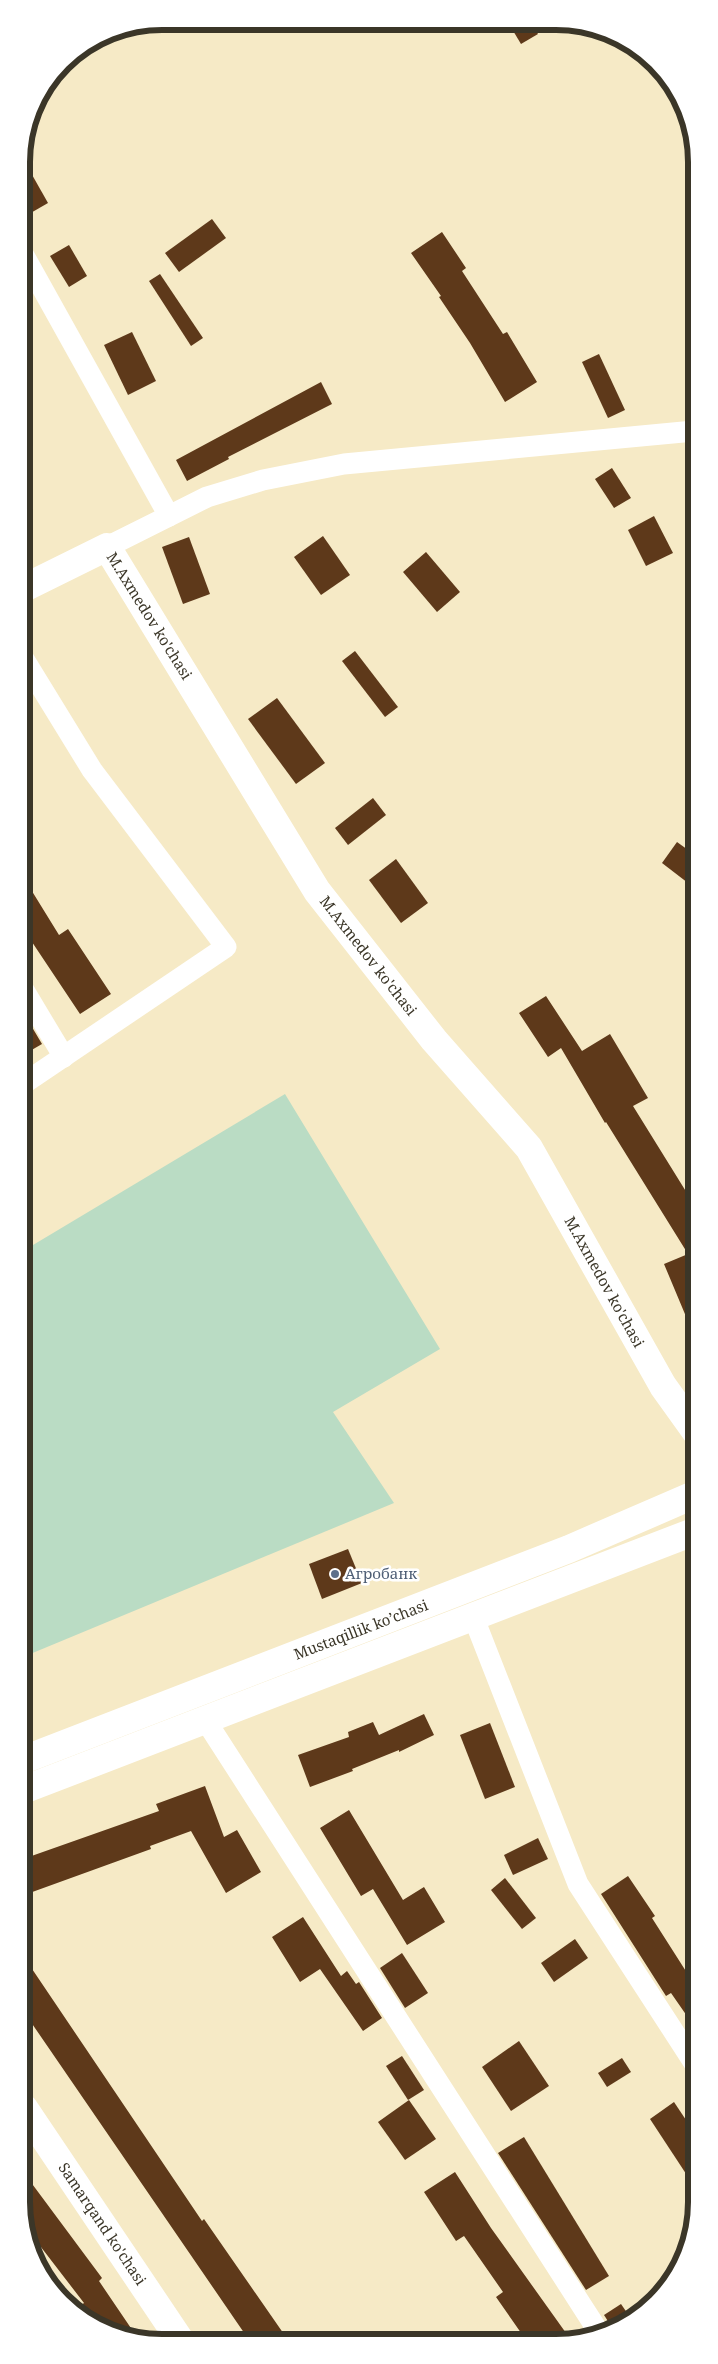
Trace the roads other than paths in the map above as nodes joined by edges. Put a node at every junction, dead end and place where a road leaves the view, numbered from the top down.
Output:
1 (30, 266) edge
2 (688, 432) edge
3 (169, 516) junction
4 (107, 547) junction
5 (30, 585) edge
6 (30, 669) edge
7 (30, 1000) edge
8 (64, 1056) junction
9 (30, 1079) edge
10 (688, 1421) edge
11 (688, 1497) edge
12 (688, 1534) edge
13 (473, 1616) junction
14 (206, 1721) junction
15 (30, 1757) edge
16 (30, 1787) edge
17 (688, 2054) edge
18 (30, 2117) edge
19 (596, 2328) edge
20 (176, 2334) edge

1 - 3 street
2 - 3 street
3 - 4 street
4 - 5 street, M.Axmedov ko'chasi
4 - 10 street, M.Axmedov ko'chasi
6 - 8 street
7 - 8 street
8 - 9 street
11 - 15 street, Mustaqillik ko’chasi
12 - 13 street, Mustaqillik ko’chasi
13 - 14 street, Mustaqillik ko’chasi
13 - 17 street
14 - 16 street, Mustaqillik ko’chasi
14 - 19 street
18 - 20 street, Samarqand ko'chasi

